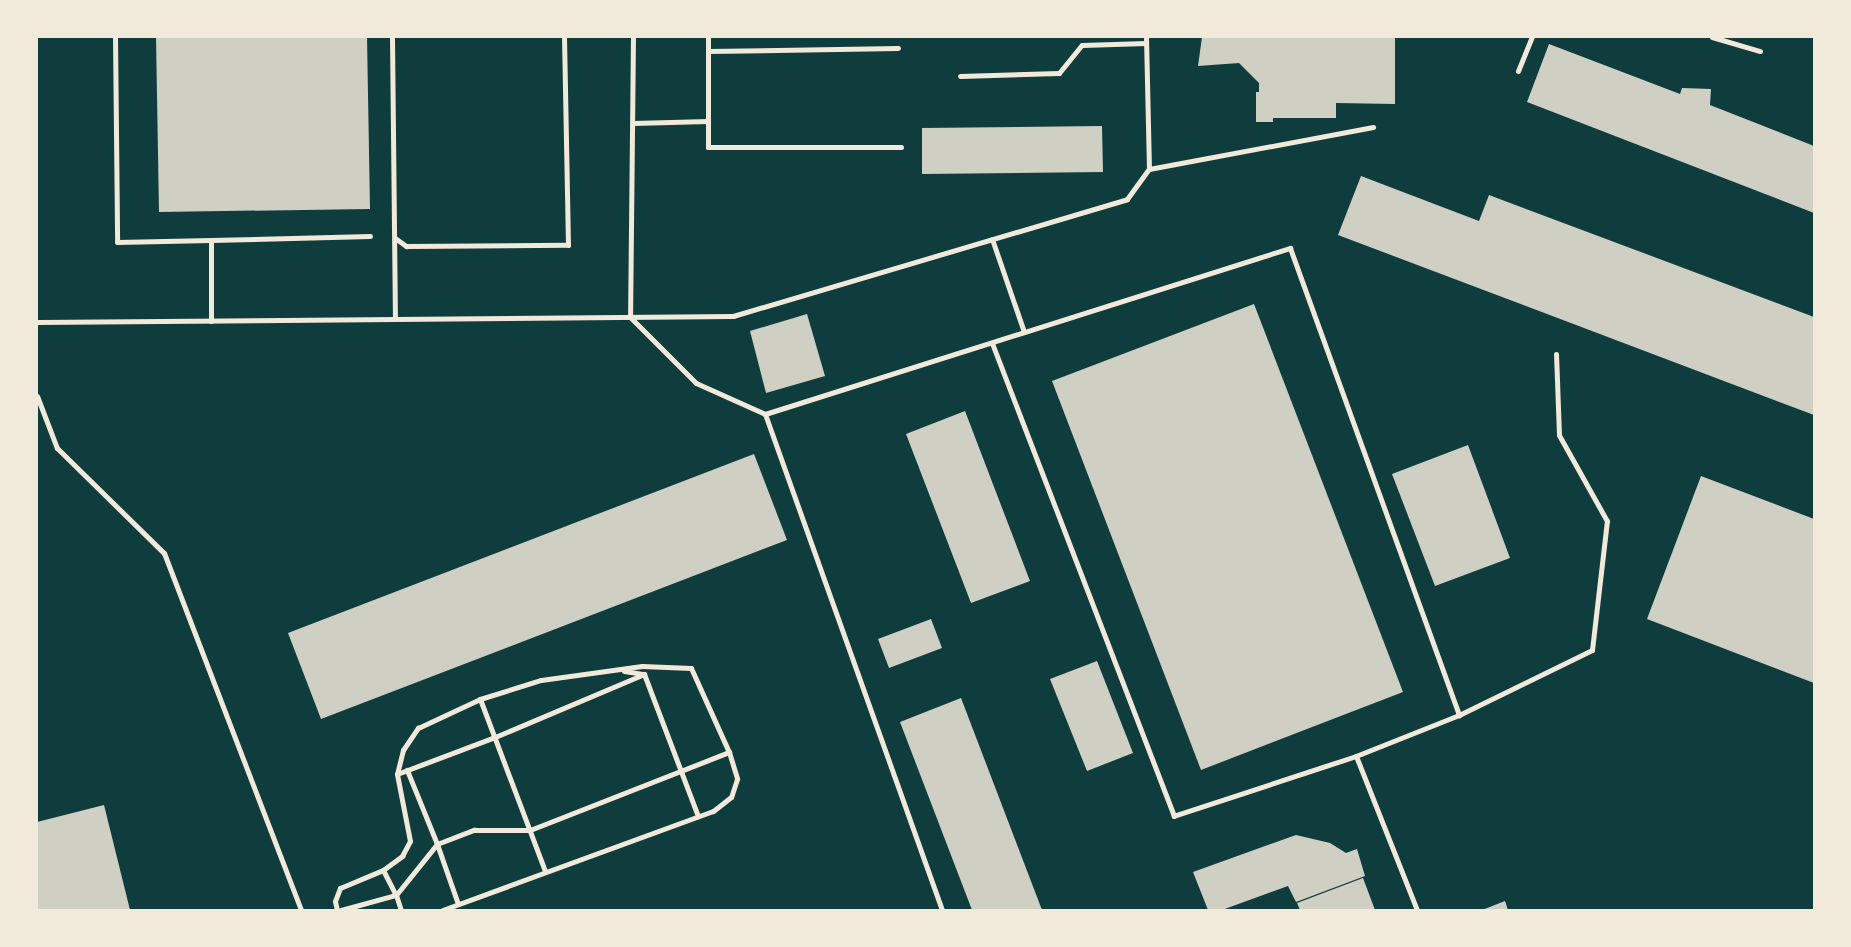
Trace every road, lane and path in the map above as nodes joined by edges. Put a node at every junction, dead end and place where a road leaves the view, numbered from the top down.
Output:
1 (115, 37) edge
2 (393, 37) edge
3 (564, 37) edge
4 (633, 37) edge
5 (708, 37) edge
6 (1532, 37) edge
7 (1712, 37) edge
8 (1146, 40) edge
9 (898, 48) dead end
10 (708, 51) junction
11 (1760, 51) dead end
12 (1518, 71) dead end
13 (960, 76) dead end
14 (709, 121) junction
15 (633, 123) junction
16 (1373, 127) dead end
17 (901, 147) dead end
18 (1149, 169) junction
19 (370, 236) dead end
20 (395, 238) junction
21 (992, 239) junction
22 (211, 240) junction
23 (630, 317) junction
24 (395, 319) junction
25 (211, 321) junction
26 (37, 322) edge
27 (1024, 332) junction
28 (992, 342) junction
29 (1556, 354) dead end
30 (37, 396) edge
31 (765, 414) junction
32 (620, 671) junction
33 (644, 674) junction
34 (480, 699) junction
35 (1459, 715) junction
36 (495, 737) junction
37 (729, 752) junction
38 (1356, 756) junction
39 (407, 770) junction
40 (680, 773) junction
41 (397, 774) junction
42 (698, 816) junction
43 (530, 830) junction
44 (437, 844) junction
45 (383, 870) junction
46 (545, 871) junction
47 (396, 895) junction
48 (458, 904) junction
49 (301, 910) edge
50 (339, 910) edge
51 (401, 910) edge
52 (443, 910) edge
53 (942, 910) edge
54 (1417, 910) edge

1 - 22 lane
2 - 20 lane
3 - 20 lane
4 - 15 lane
5 - 10 lane
6 - 12 lane
7 - 11 lane
8 - 13 lane
8 - 18 lane
9 - 10 lane
10 - 14 lane
14 - 15 lane
14 - 17 lane
15 - 23 lane
16 - 18 lane
18 - 21 lane
19 - 22 lane
20 - 24 lane
21 - 23 lane
21 - 27 lane
22 - 25 lane
23 - 24 lane
23 - 31 lane
24 - 25 lane
25 - 26 lane
27 - 28 lane
27 - 35 lane
28 - 31 lane
28 - 38 lane
29 - 35 lane
30 - 49 lane
31 - 53 lane
32 - 33 lane
32 - 34 lane
32 - 37 lane
33 - 36 lane
33 - 40 lane
34 - 36 lane
34 - 41 lane
35 - 38 lane
36 - 39 lane
36 - 43 lane
37 - 40 lane
37 - 42 lane
38 - 54 lane
39 - 41 lane
39 - 44 lane
40 - 42 lane
40 - 43 lane
41 - 45 lane
42 - 46 lane
43 - 44 lane
43 - 46 lane
44 - 47 lane
44 - 48 lane
45 - 47 lane
45 - 50 lane
46 - 48 lane
47 - 50 lane
47 - 51 lane
48 - 52 lane

